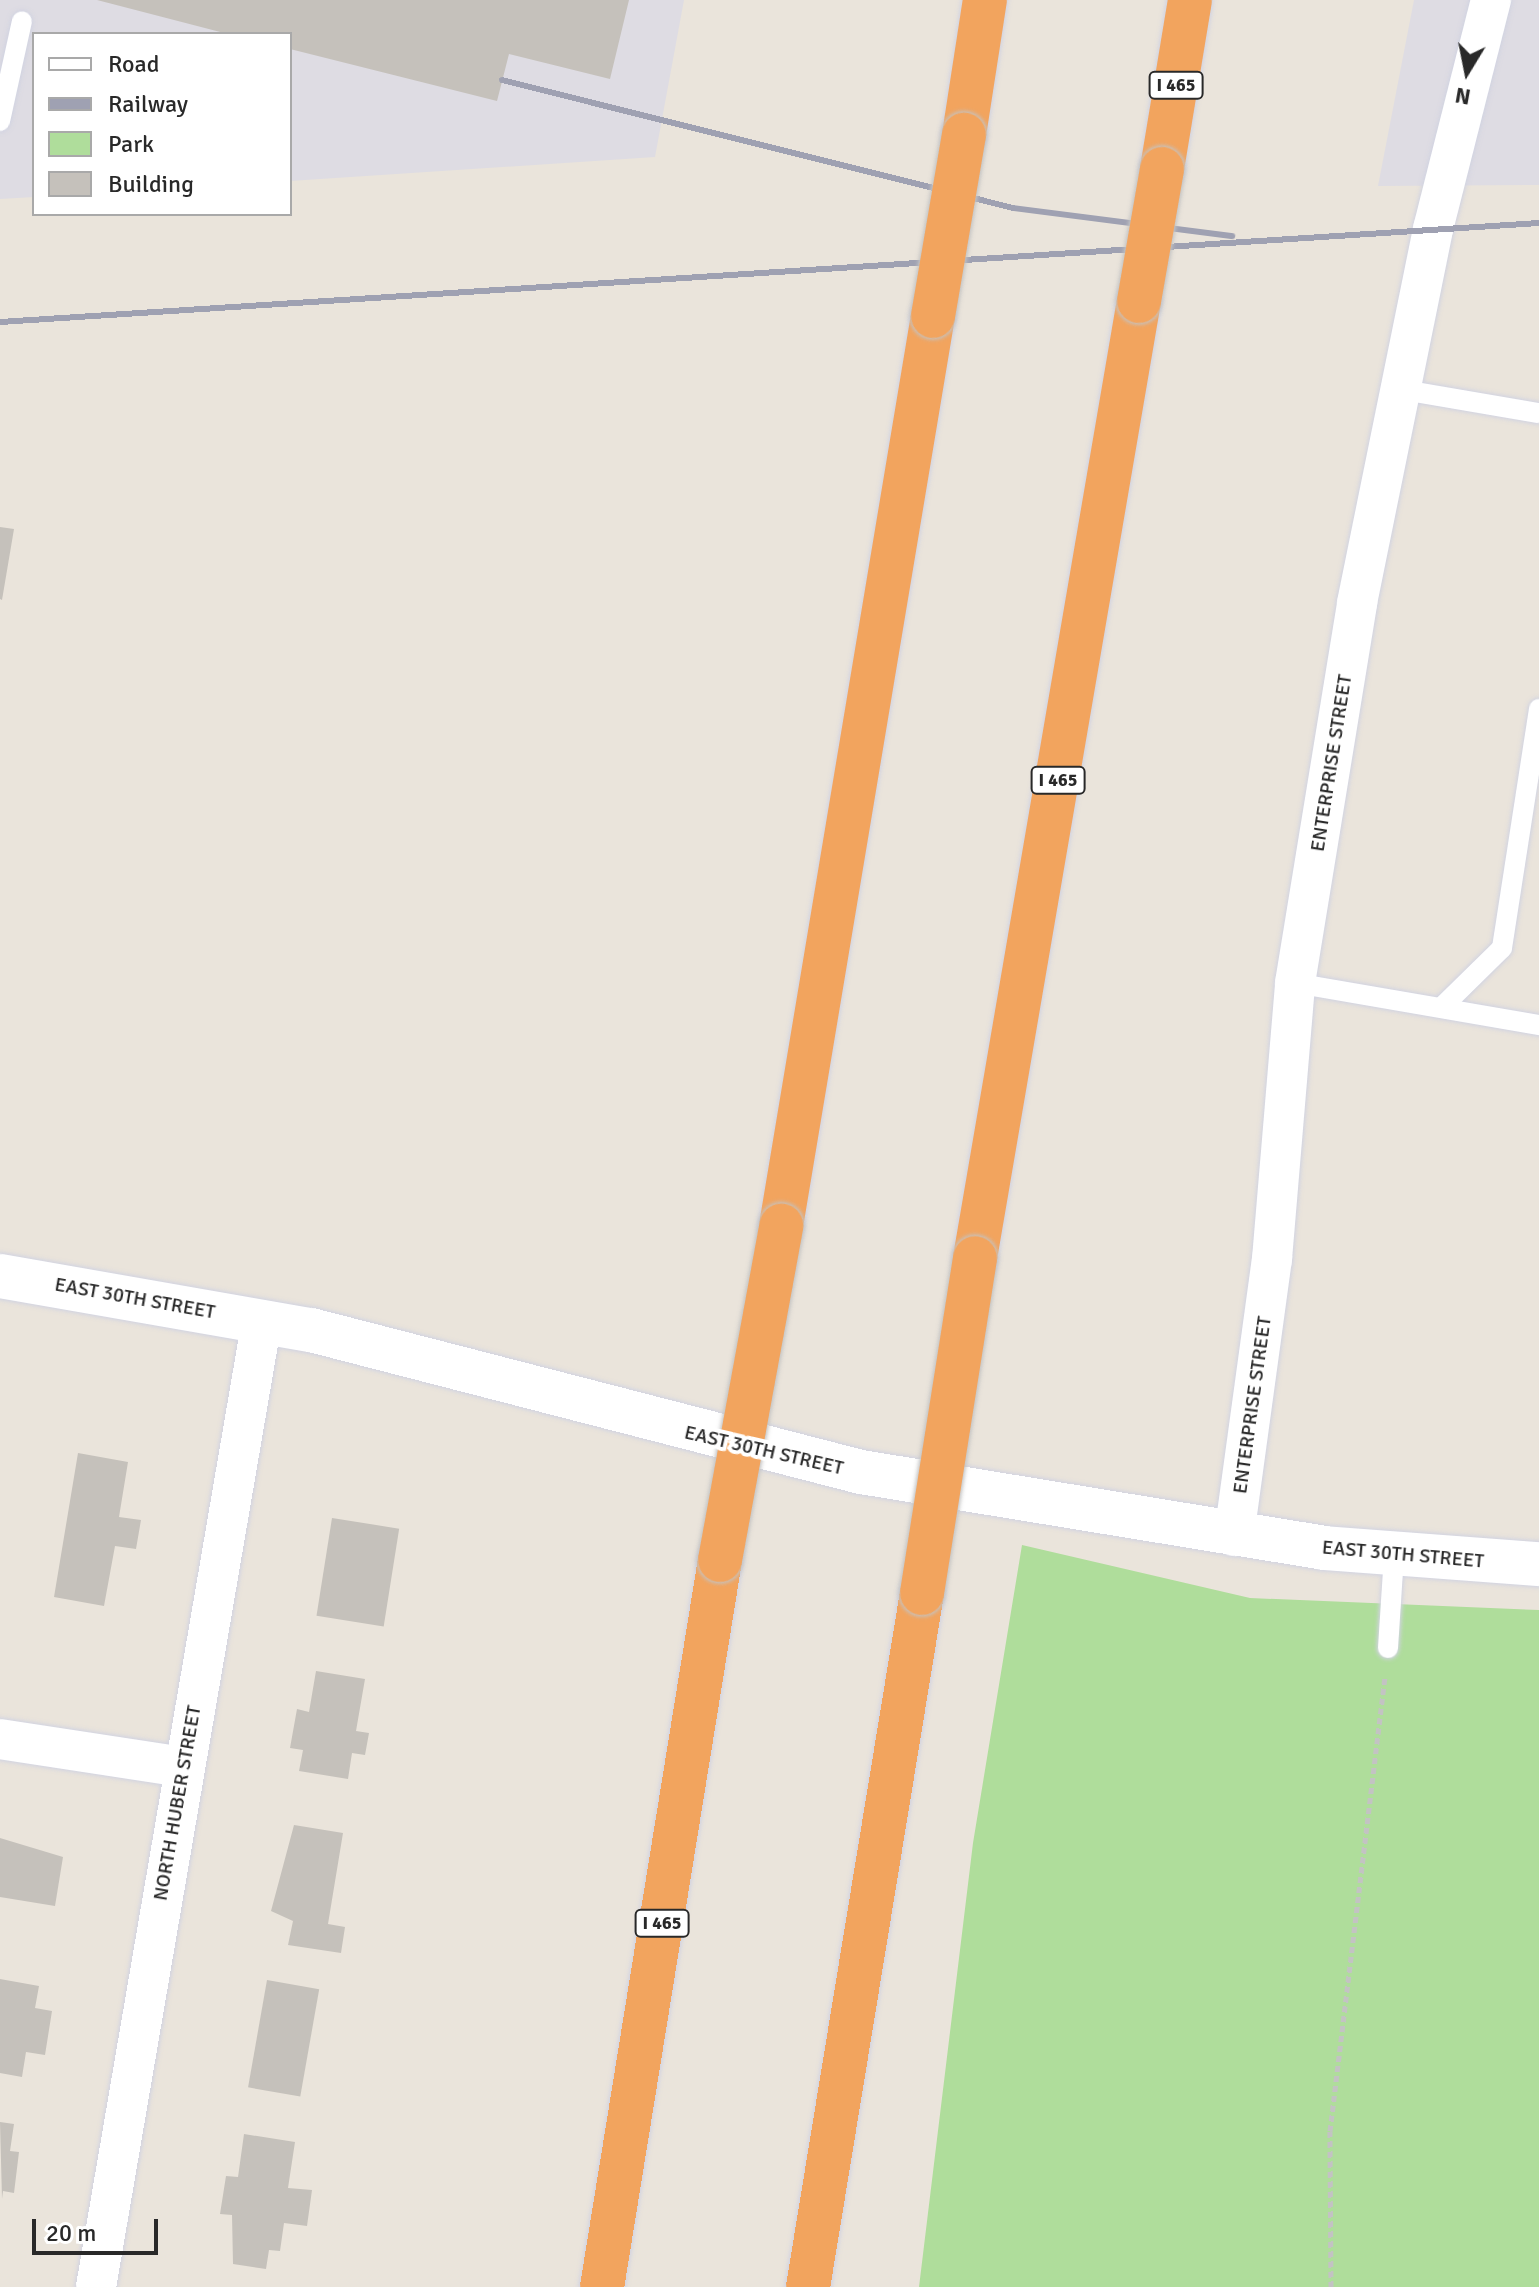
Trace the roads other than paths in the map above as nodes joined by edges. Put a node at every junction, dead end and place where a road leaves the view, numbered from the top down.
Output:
1 (985, 0) edge
2 (1190, 0) edge
3 (1491, 0) edge
4 (22, 21) dead end
5 (0, 121) edge
6 (1398, 389) junction
7 (1539, 413) edge
8 (1539, 709) edge
9 (1295, 983) junction
10 (1442, 1007) junction
11 (1539, 1025) edge
12 (0, 1276) edge
13 (262, 1320) junction
14 (1234, 1536) junction
15 (1394, 1556) junction
16 (1539, 1564) edge
17 (1388, 1648) road end
18 (0, 1739) edge
19 (182, 1767) junction
20 (96, 2287) edge
21 (602, 2287) edge
22 (808, 2287) edge

1 - 21 highway, I 465, bridge
2 - 22 highway, I 465, bridge
3 - 6 street, ENTERPRISE STREET
4 - 5 lane
6 - 7 lane
6 - 9 street, ENTERPRISE STREET
8 - 10 lane
9 - 10 lane
9 - 14 street, ENTERPRISE STREET
10 - 11 lane
12 - 13 main road, EAST 30TH STREET
13 - 14 main road, EAST 30TH STREET
13 - 19 street, NORTH HUBER STREET
14 - 15 main road, EAST 30TH STREET
15 - 16 main road, EAST 30TH STREET
15 - 17 lane
18 - 19 street
19 - 20 street, NORTH HUBER STREET

